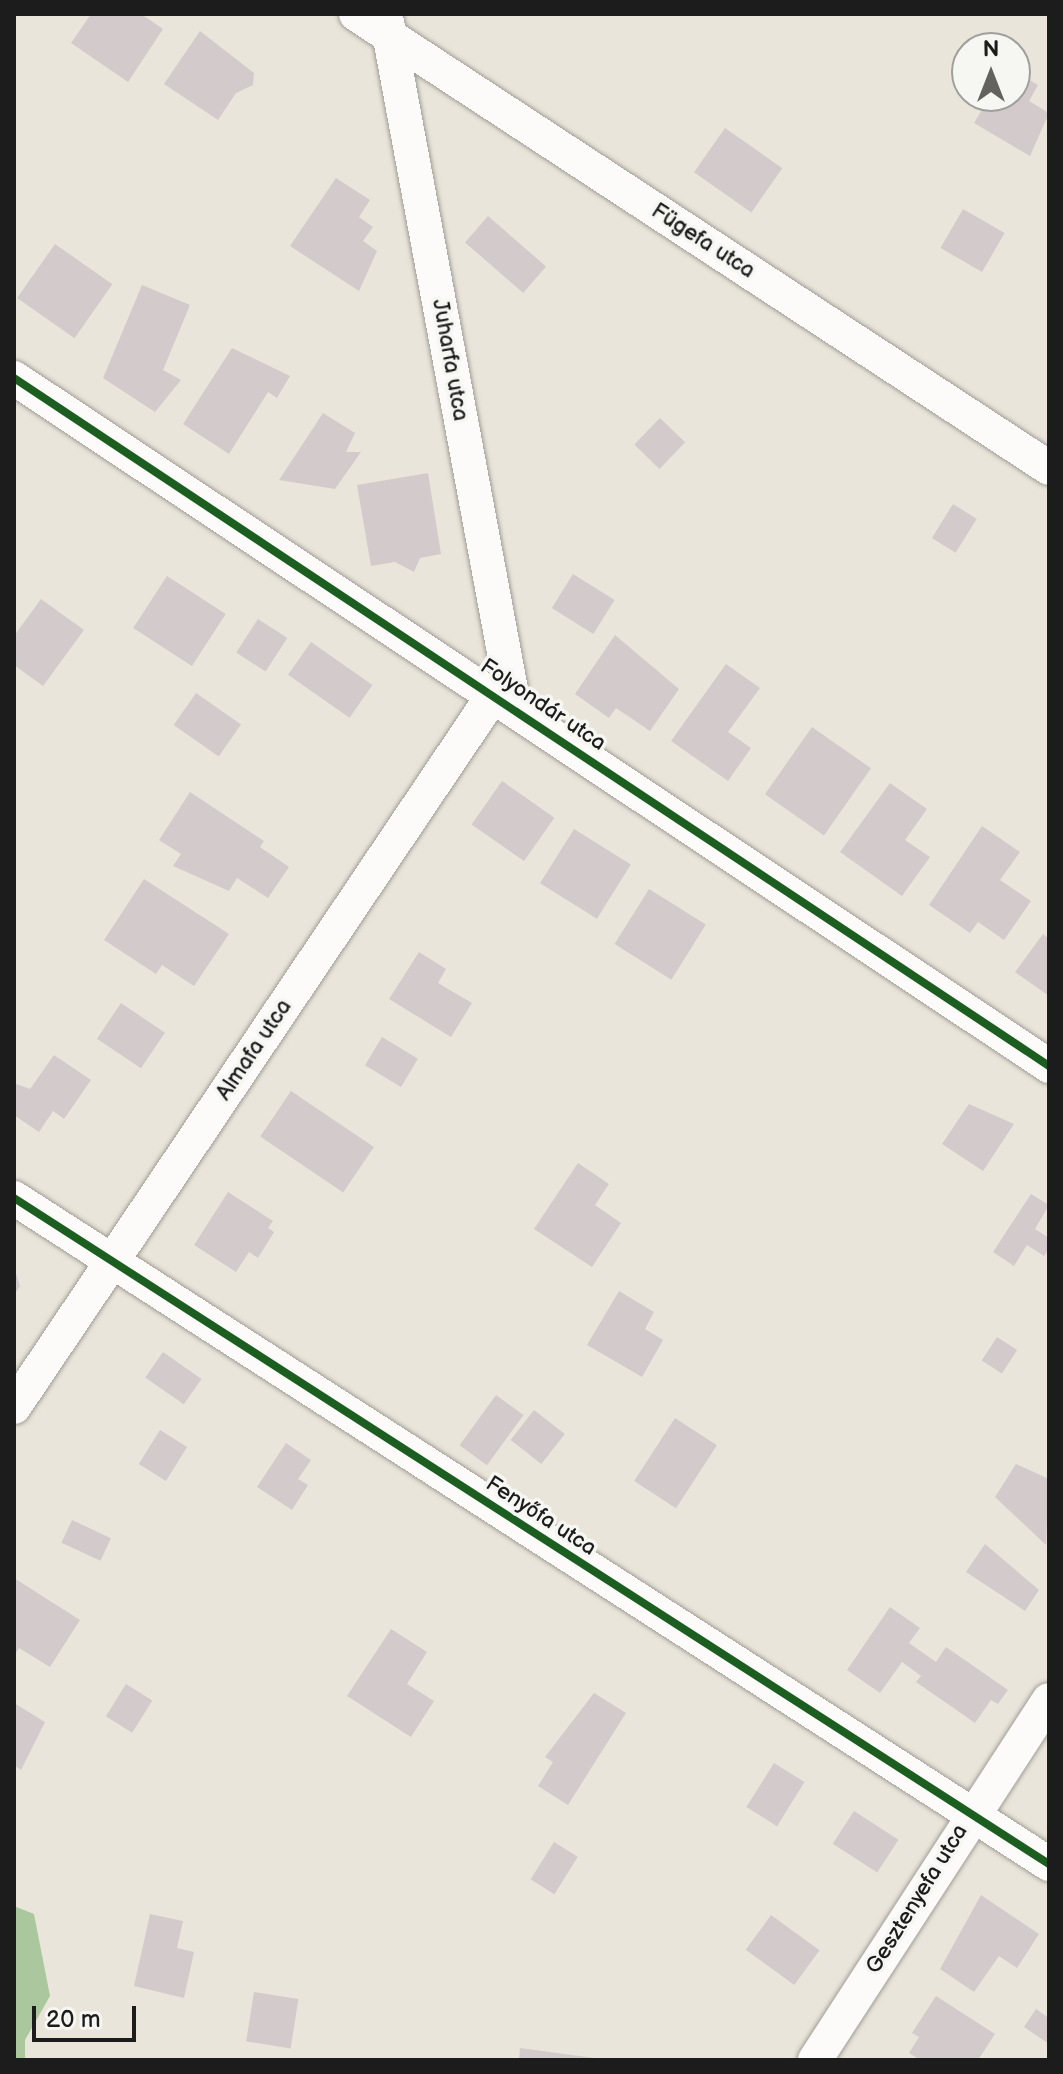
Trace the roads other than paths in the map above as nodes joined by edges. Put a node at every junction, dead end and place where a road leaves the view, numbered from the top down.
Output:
1 (356, 14) edge
2 (388, 25) edge
3 (14, 378) edge
4 (1049, 468) edge
5 (504, 700) junction
6 (1049, 1066) edge
7 (14, 1198) edge
8 (110, 1263) junction
9 (14, 1407) edge
10 (1049, 1700) edge
11 (971, 1813) junction
12 (1049, 1864) edge
13 (815, 2060) edge

1 - 2 street, Fügefa utca
2 - 4 street, Fügefa utca
2 - 5 street, Juharfa utca
3 - 5 street, Folyondár utca
5 - 6 street, Folyondár utca
5 - 8 street, Almafa utca
7 - 8 street, Fenyőfa utca
8 - 9 street, Almafa utca
8 - 11 street, Fenyőfa utca
10 - 11 street, Gesztenyefa utca
11 - 12 street, Fenyőfa utca
11 - 13 street, Gesztenyefa utca

